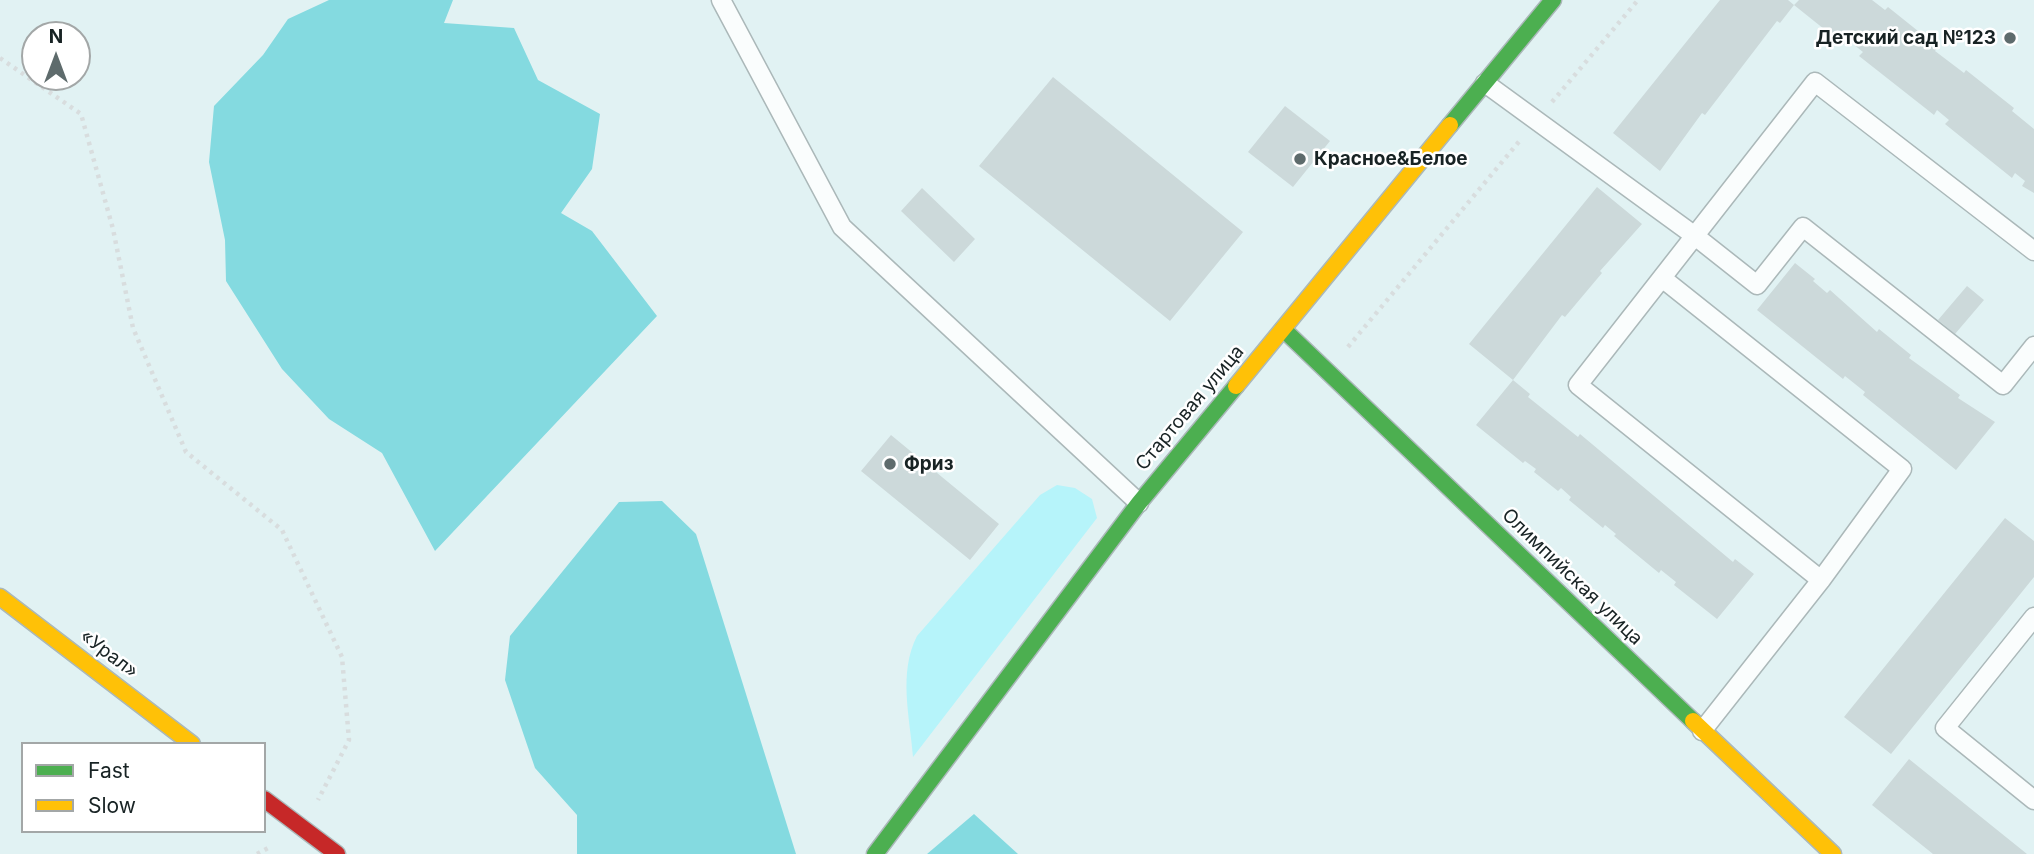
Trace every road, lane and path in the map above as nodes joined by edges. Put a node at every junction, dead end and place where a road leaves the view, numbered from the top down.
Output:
1 (720, 0) edge
2 (1553, 0) edge
3 (1638, 0) edge
4 (0, 58) edge
5 (1485, 83) junction
6 (1536, 120) junction
7 (1695, 236) junction
8 (2034, 251) edge
9 (1662, 278) junction
10 (1283, 329) junction
11 (2034, 346) edge
12 (1328, 372) junction
13 (1139, 502) junction
14 (1821, 580) junction
15 (0, 597) edge
16 (2034, 617) edge
17 (1702, 731) junction
18 (189, 742) edge
19 (2034, 800) edge
20 (266, 801) edge
21 (303, 829) junction
22 (337, 854) edge
23 (875, 854) edge
24 (1833, 854) edge

1 - 13 lane
2 - 5 main road, Стартовая улица
3 - 6 path
4 - 21 path
5 - 6 lane
5 - 10 main road, Стартовая улица
6 - 7 lane
6 - 12 path
7 - 8 lane
7 - 9 lane
7 - 11 lane
9 - 14 lane
9 - 14 lane
10 - 12 main road, Олимпийская улица
10 - 13 main road, Стартовая улица
12 - 17 main road, Олимпийская улица
13 - 23 main road, Стартовая улица
14 - 17 lane
15 - 18 main road, «Урал»
16 - 19 lane
17 - 24 main road, Олимпийская улица
20 - 21 main road
21 - 22 main road

